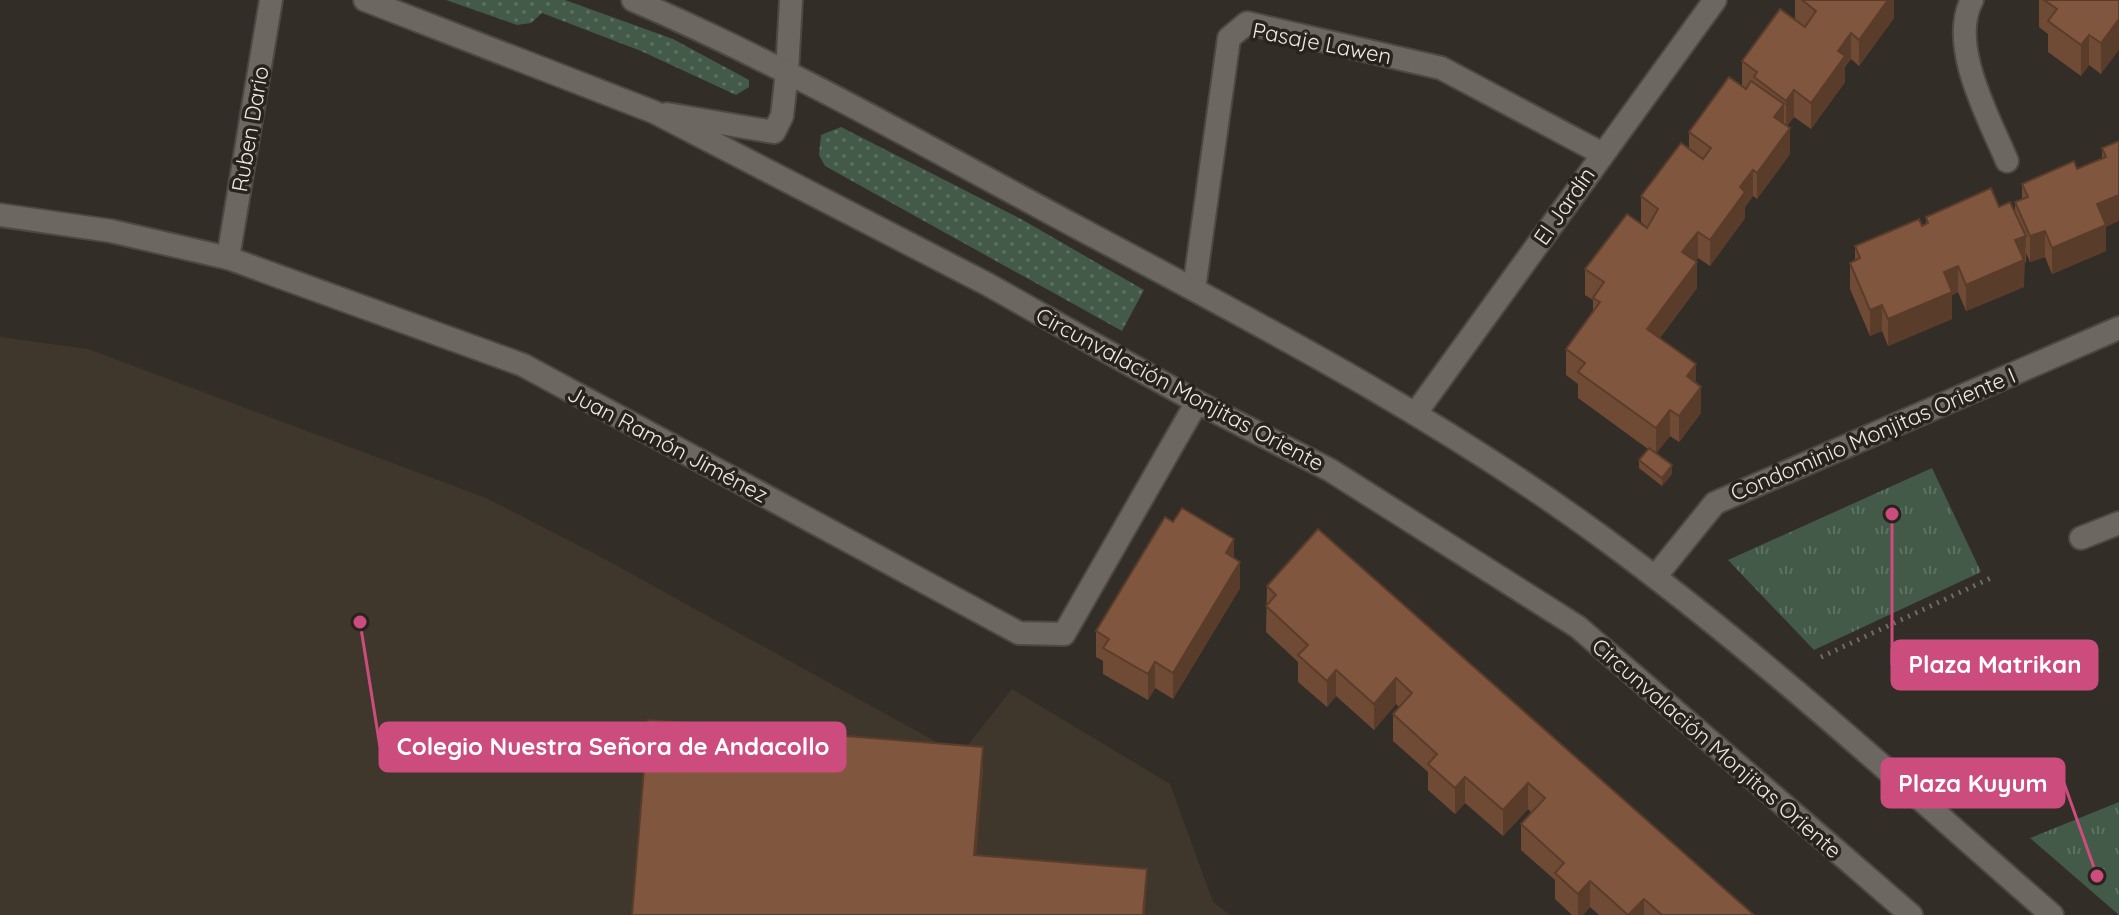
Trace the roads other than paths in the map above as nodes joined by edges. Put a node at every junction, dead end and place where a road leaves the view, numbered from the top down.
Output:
1 (271, 0) edge
2 (365, 0) edge
3 (633, 0) edge
4 (791, 0) edge
5 (1715, 0) edge
6 (1972, 0) edge
7 (787, 72) junction
8 (654, 112) junction
9 (1601, 153) junction
10 (2007, 161) dead end
11 (0, 215) edge
12 (228, 258) junction
13 (1194, 289) junction
14 (2119, 328) edge
15 (1197, 402) junction
16 (1415, 414) junction
17 (2119, 523) edge
18 (2081, 538) dead end
19 (1655, 577) junction
20 (1911, 915) edge
21 (2052, 915) edge

1 - 12 street, Ruben Dario
2 - 8 street, Circunvalación Monjitas Oriente
3 - 7 street
4 - 7 street
5 - 9 street, El Jardín
6 - 10 street
7 - 8 street
7 - 13 street
8 - 15 street, Circunvalación Monjitas Oriente
9 - 13 street, Pasaje Lawen
9 - 16 street, El Jardín
11 - 12 street, Juan Ramón Jiménez
12 - 15 street, Juan Ramón Jiménez
13 - 16 street
14 - 19 street, Condominio Monjitas Oriente I
15 - 20 street, Circunvalación Monjitas Oriente
16 - 19 street
17 - 18 street
19 - 21 street

